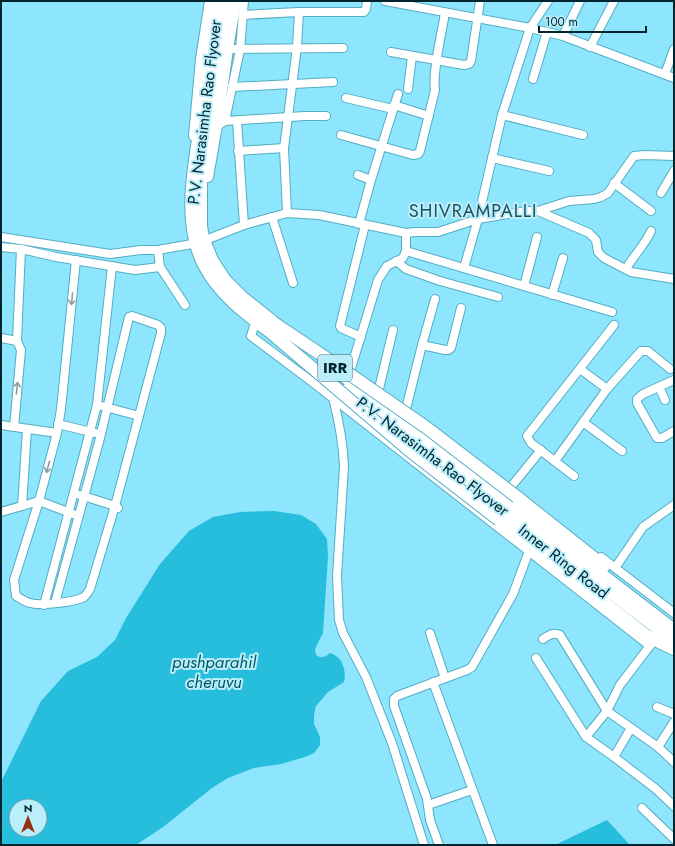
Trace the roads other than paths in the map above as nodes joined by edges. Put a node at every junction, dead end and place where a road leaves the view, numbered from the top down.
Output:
1 (210, 1) edge
2 (219, 1) edge
3 (228, 1) edge
4 (236, 1) edge
5 (244, 1) edge
6 (367, 1) edge
7 (385, 1) edge
8 (480, 1) edge
9 (548, 1) edge
10 (580, 1) edge
11 (614, 1) edge
12 (395, 2) edge
13 (299, 12) junction
14 (446, 13) junction
15 (242, 15) junction
16 (476, 18) junction
17 (530, 28) junction
18 (547, 32) junction
19 (563, 36) junction
20 (297, 47) junction
21 (590, 47) junction
22 (343, 48) dead end
23 (228, 49) junction
24 (674, 49) edge
25 (240, 50) junction
26 (391, 52) dead end
27 (412, 56) junction
28 (437, 60) junction
29 (665, 74) junction
30 (674, 78) edge
31 (533, 79) dead end
32 (333, 82) dead end
33 (292, 83) junction
34 (232, 87) junction
35 (408, 89) dead end
36 (398, 94) dead end
37 (346, 98) dead end
38 (394, 107) junction
39 (502, 115) junction
40 (326, 116) dead end
41 (429, 116) junction
42 (288, 117) junction
43 (237, 121) junction
44 (221, 123) junction
45 (341, 135) dead end
46 (583, 135) dead end
47 (381, 147) junction
48 (284, 148) junction
49 (238, 151) junction
50 (674, 156) edge
51 (492, 158) junction
52 (674, 170) edge
53 (549, 171) dead end
54 (358, 175) dead end
55 (371, 180) junction
56 (614, 183) junction
57 (661, 193) dead end
58 (538, 211) junction
59 (651, 211) dead end
60 (287, 213) junction
61 (272, 217) junction
62 (478, 220) junction
63 (362, 224) junction
64 (244, 225) junction
65 (651, 231) dead end
66 (406, 233) junction
67 (1, 237) edge
68 (538, 237) dead end
69 (208, 239) junction
70 (191, 242) junction
71 (48, 244) junction
72 (57, 246) junction
73 (1, 247) edge
74 (21, 249) junction
75 (141, 250) junction
76 (158, 250) junction
77 (406, 251) junction
78 (46, 255) junction
79 (56, 257) junction
80 (563, 258) dead end
81 (76, 260) junction
82 (396, 261) junction
83 (112, 266) junction
84 (160, 267) junction
85 (464, 268) junction
86 (626, 269) junction
87 (674, 279) edge
88 (293, 283) dead end
89 (524, 286) junction
90 (552, 295) junction
91 (498, 297) dead end
92 (435, 299) dead end
93 (185, 305) dead end
94 (461, 308) dead end
95 (612, 312) dead end
96 (255, 323) junction
97 (614, 325) dead end
98 (272, 327) junction
99 (393, 330) dead end
100 (161, 333) junction
101 (361, 337) junction
102 (1, 338) edge
103 (17, 341) junction
104 (422, 345) junction
105 (159, 360) dead end
106 (580, 368) junction
107 (670, 369) dead end
108 (348, 378) junction
109 (674, 380) edge
110 (659, 386) junction
111 (607, 390) junction
112 (333, 398) junction
113 (376, 399) junction
114 (665, 400) dead end
115 (97, 406) junction
116 (108, 407) junction
117 (139, 416) junction
118 (403, 420) junction
119 (583, 422) junction
120 (58, 424) junction
121 (1, 425) edge
122 (14, 427) junction
123 (27, 429) junction
124 (674, 431) edge
125 (90, 432) junction
126 (57, 433) junction
127 (101, 434) junction
128 (539, 449) junction
129 (622, 451) dead end
130 (555, 461) junction
131 (574, 476) dead end
132 (508, 493) junction
133 (74, 494) junction
134 (84, 497) junction
135 (39, 502) junction
136 (674, 505) edge
137 (22, 506) junction
138 (114, 506) junction
139 (494, 506) junction
140 (1, 512) edge
141 (69, 512) junction
142 (79, 516) junction
143 (485, 517) junction
144 (110, 538) dead end
145 (529, 551) junction
146 (616, 568) junction
147 (56, 603) junction
148 (44, 605) junction
149 (674, 613) edge
150 (674, 622) edge
151 (674, 630) edge
152 (430, 633) dead end
153 (543, 639) dead end
154 (674, 642) edge
155 (652, 643) junction
156 (674, 648) edge
157 (536, 658) dead end
158 (446, 678) junction
159 (433, 682) junction
160 (657, 707) dead end
161 (607, 711) junction
162 (674, 714) edge
163 (674, 722) edge
164 (631, 728) junction
165 (586, 737) junction
166 (658, 747) junction
167 (614, 757) junction
168 (674, 762) edge
169 (472, 790) junction
170 (428, 805) junction
171 (674, 806) edge
172 (642, 808) dead end
173 (674, 839) edge
174 (424, 845) edge
175 (439, 845) edge
176 (493, 845) edge

1 - 70 main road, Inner Ring Road / IRR
2 - 98 highway, P.V. Narasimha Rao Flyover
3 - 98 highway, P.V. Narasimha Rao Flyover
4 - 23 main road, Inner Ring Road / IRR
5 - 15 street
6 - 13 street
7 - 12 street
8 - 16 street
9 - 17 street
10 - 19 street
11 - 21 street
12 - 14 street
13 - 15 street
13 - 20 street
14 - 16 street
14 - 28 street
15 - 25 street
16 - 17 street
16 - 28 street
17 - 18 street
17 - 39 street
18 - 19 street
18 - 31 street
19 - 21 street
20 - 22 street
20 - 25 street
20 - 33 street
21 - 29 street
23 - 25 street
23 - 44 main road, Inner Ring Road / IRR
24 - 29 street
25 - 34 street
26 - 27 street
27 - 28 street
27 - 35 street
28 - 41 street
29 - 30 street
32 - 33 street
33 - 34 street
33 - 42 street
34 - 44 street
36 - 38 street
37 - 38 street
38 - 41 street
38 - 47 street
39 - 46 street
39 - 51 street
40 - 42 street
41 - 47 street
42 - 43 street
42 - 48 street
43 - 44 street
43 - 49 street
44 - 69 main road, Inner Ring Road / IRR
45 - 47 street
47 - 55 street
48 - 49 street
48 - 60 street
49 - 64 street
50 - 56 street
51 - 53 street
51 - 62 street
52 - 57 street
54 - 55 street
55 - 63 street
56 - 58 street
56 - 59 street
58 - 62 street
58 - 86 street
60 - 61 street
60 - 63 street
61 - 64 street
61 - 88 street
62 - 66 street
62 - 85 street
63 - 66 street
63 - 101 street
64 - 69 street
65 - 86 street
66 - 77 street
67 - 71 street
68 - 89 street
69 - 108 main road, Inner Ring Road / IRR
70 - 75 street
70 - 76 street
70 - 96 main road, Inner Ring Road / IRR
71 - 72 street
71 - 78 street
72 - 75 street
72 - 79 street
73 - 74 street
74 - 78 street
74 - 103 street
75 - 76 street
76 - 84 street
77 - 82 street
77 - 85 street
78 - 79 street
79 - 81 street
80 - 90 street
81 - 83 street
81 -> 120 street
82 - 91 street
82 - 101 street
83 - 84 street
83 - 115 street
84 - 93 street
85 - 89 street
86 - 87 street
89 - 90 street
90 - 95 street
92 - 104 street
94 - 104 street
96 - 112 street, Inner Ring Road
96 - 139 main road, Inner Ring Road / IRR
97 - 106 street
98 - 132 highway, bridge
98 - 151 highway, P.V. Narasimha Rao Flyover, bridge
98 - 154 highway, P.V. Narasimha Rao Flyover, bridge
98 - 155 highway, bridge
99 - 113 street
100 - 105 street
100 - 116 street
100 - 117 street
101 - 108 street
102 - 103 street
122 -> 103 street
104 - 118 street
106 - 111 street
106 - 128 street
107 - 111 street
108 - 113 main road, Inner Ring Road / IRR
109 - 110 street
110 - 114 street
110 - 124 street
111 - 119 street
112 - 143 street, Inner Ring Road
112 - 174 street
113 - 118 main road, Inner Ring Road / IRR
115 - 116 street
115 - 125 street
116 - 117 street
116 - 127 street
117 - 138 street
118 - 132 main road, Inner Ring Road / IRR
119 - 129 street
119 - 130 street
120 - 125 street
120 - 126 street
121 - 122 street
122 - 123 street
123 - 126 street
123 - 137 street
125 - 127 street
125 - 133 street
126 -> 135 street
127 - 134 street
128 - 130 street
128 - 132 street
128 - 132 street
130 - 131 street
132 - 146 street, Inner Ring Road
132 - 150 highway
133 - 134 street
133 - 141 street
134 - 138 street
134 - 142 street
135 - 137 street
135 - 141 street
135 - 148 street
136 - 146 street
137 - 140 street
138 - 144 street
138 - 147 street
139 - 143 street
139 - 156 main road, Inner Ring Road / IRR
141 - 142 street
141 - 148 street
142 - 147 street
143 - 145 street, Inner Ring Road
145 - 155 street, Inner Ring Road
145 - 158 street
146 - 149 street, Inner Ring Road
147 - 148 street
152 - 158 street
153 - 161 street
155 - 156 highway
155 - 161 street
157 - 165 street
158 - 159 street
159 - 169 street
159 - 170 street
160 - 162 street
161 - 164 street
161 - 165 street
163 - 166 street
164 - 166 street
164 - 167 street
165 - 167 street
166 - 168 street
167 - 171 street
169 - 170 street
169 - 176 street
170 - 175 street
172 - 173 street

